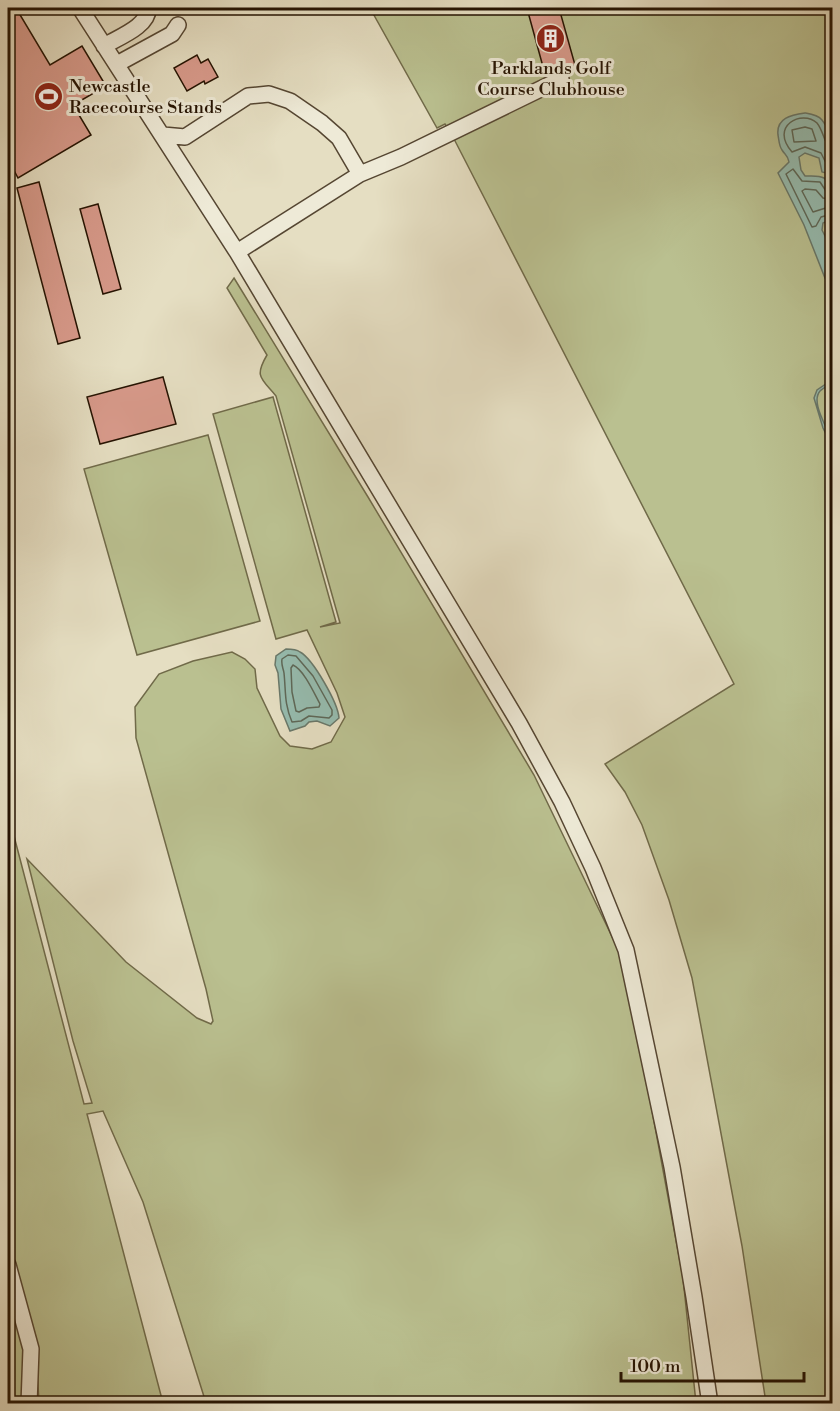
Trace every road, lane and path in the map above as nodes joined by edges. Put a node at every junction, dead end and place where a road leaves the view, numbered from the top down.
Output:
1 (80, 8) edge
2 (148, 8) edge
3 (178, 25) dead end
4 (105, 46) junction
5 (117, 64) junction
6 (561, 79) dead end
7 (163, 135) junction
8 (360, 174) junction
9 (237, 252) junction
10 (8, 1265) edge
11 (29, 1404) edge
12 (710, 1404) edge

1 - 4 street
2 - 4 street
3 - 5 street
4 - 5 street
5 - 7 street
6 - 8 street
7 - 8 street
7 - 9 street
8 - 9 street
9 - 12 street
10 - 11 street

